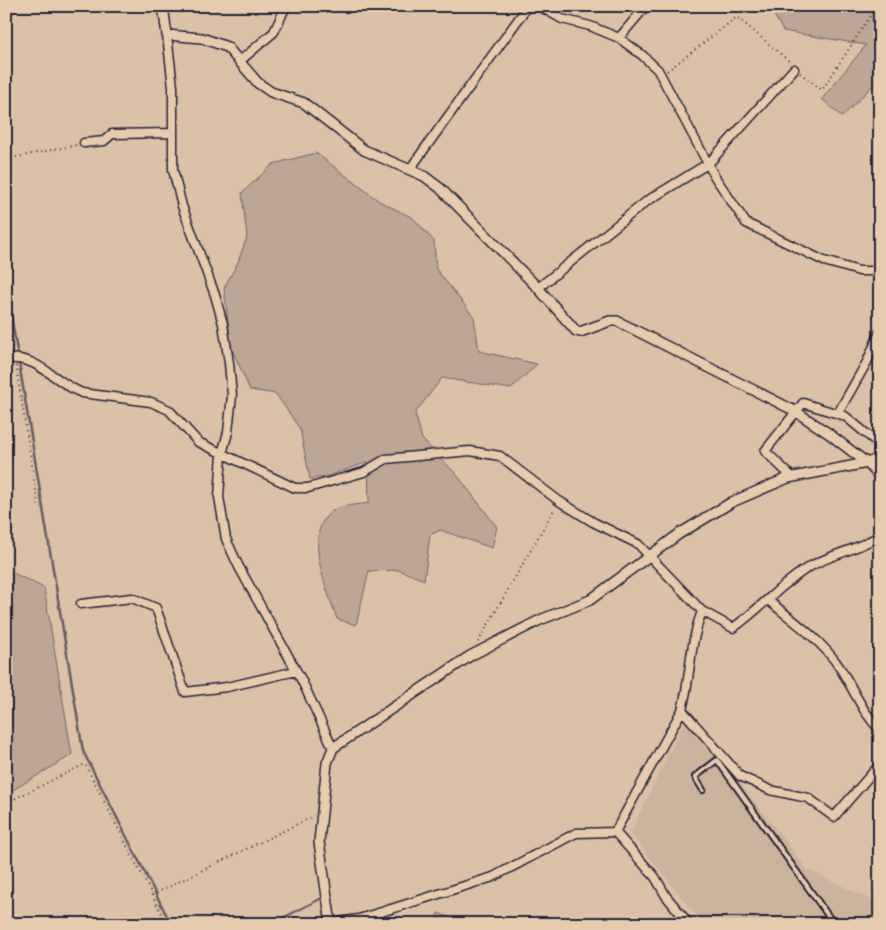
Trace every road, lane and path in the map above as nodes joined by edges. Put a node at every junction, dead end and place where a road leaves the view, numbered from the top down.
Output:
1 (163, 6) edge
2 (286, 6) edge
3 (528, 6) edge
4 (539, 6) edge
5 (646, 6) edge
6 (877, 6) edge
7 (167, 35) junction
8 (619, 38) junction
9 (240, 61) junction
10 (794, 69) junction
11 (661, 76) junction
12 (172, 133) junction
13 (84, 143) joint
14 (6, 159) edge
15 (708, 163) junction
16 (410, 169) junction
17 (880, 271) edge
18 (538, 288) junction
19 (6, 312) edge
20 (880, 332) edge
21 (10, 359) edge
22 (795, 411) junction
23 (838, 413) junction
24 (880, 445) edge
25 (222, 454) junction
26 (880, 458) edge
27 (867, 463) junction
28 (880, 476) edge
29 (792, 477) junction
30 (559, 501) junction
31 (39, 509) dead end
32 (880, 535) edge
33 (651, 555) junction
34 (768, 600) junction
35 (81, 604) dead end
36 (702, 611) junction
37 (470, 656) junction
38 (296, 671) junction
39 (682, 710) junction
40 (880, 730) edge
41 (333, 748) junction
42 (880, 764) edge
43 (703, 790) dead end
44 (6, 803) edge
45 (321, 812) junction
46 (615, 832) junction
47 (152, 895) junction
48 (331, 923) edge
49 (167, 924) edge
50 (689, 924) edge
51 (834, 924) edge

1 - 7 street
2 - 9 street
3 - 16 street
4 - 8 street
5 - 8 street
6 - 10 path
7 - 9 street
7 - 12 street
8 - 11 street
9 - 16 street
10 - 11 path
10 - 15 street
11 - 15 street
12 - 13 street
12 - 25 street
13 - 14 path
15 - 17 street
15 - 18 street
16 - 18 street
18 - 22 street
19 - 21 path
20 - 23 street
21 - 25 street
21 - 31 path
22 - 23 street
22 - 27 street
22 - 29 street
23 - 24 street
25 - 30 street
25 - 38 street
26 - 27 street
27 - 28 street
27 - 29 street
29 - 33 street
30 - 33 street
30 - 37 path
32 - 34 street
33 - 36 street
33 - 37 street
34 - 36 street
34 - 40 street
35 - 38 street
36 - 39 street
37 - 41 street
38 - 41 street
39 - 42 street
39 - 46 street
41 - 45 street
43 - 51 lane
44 - 47 path
45 - 47 path
45 - 48 street
46 - 48 street
46 - 50 street
47 - 49 path

